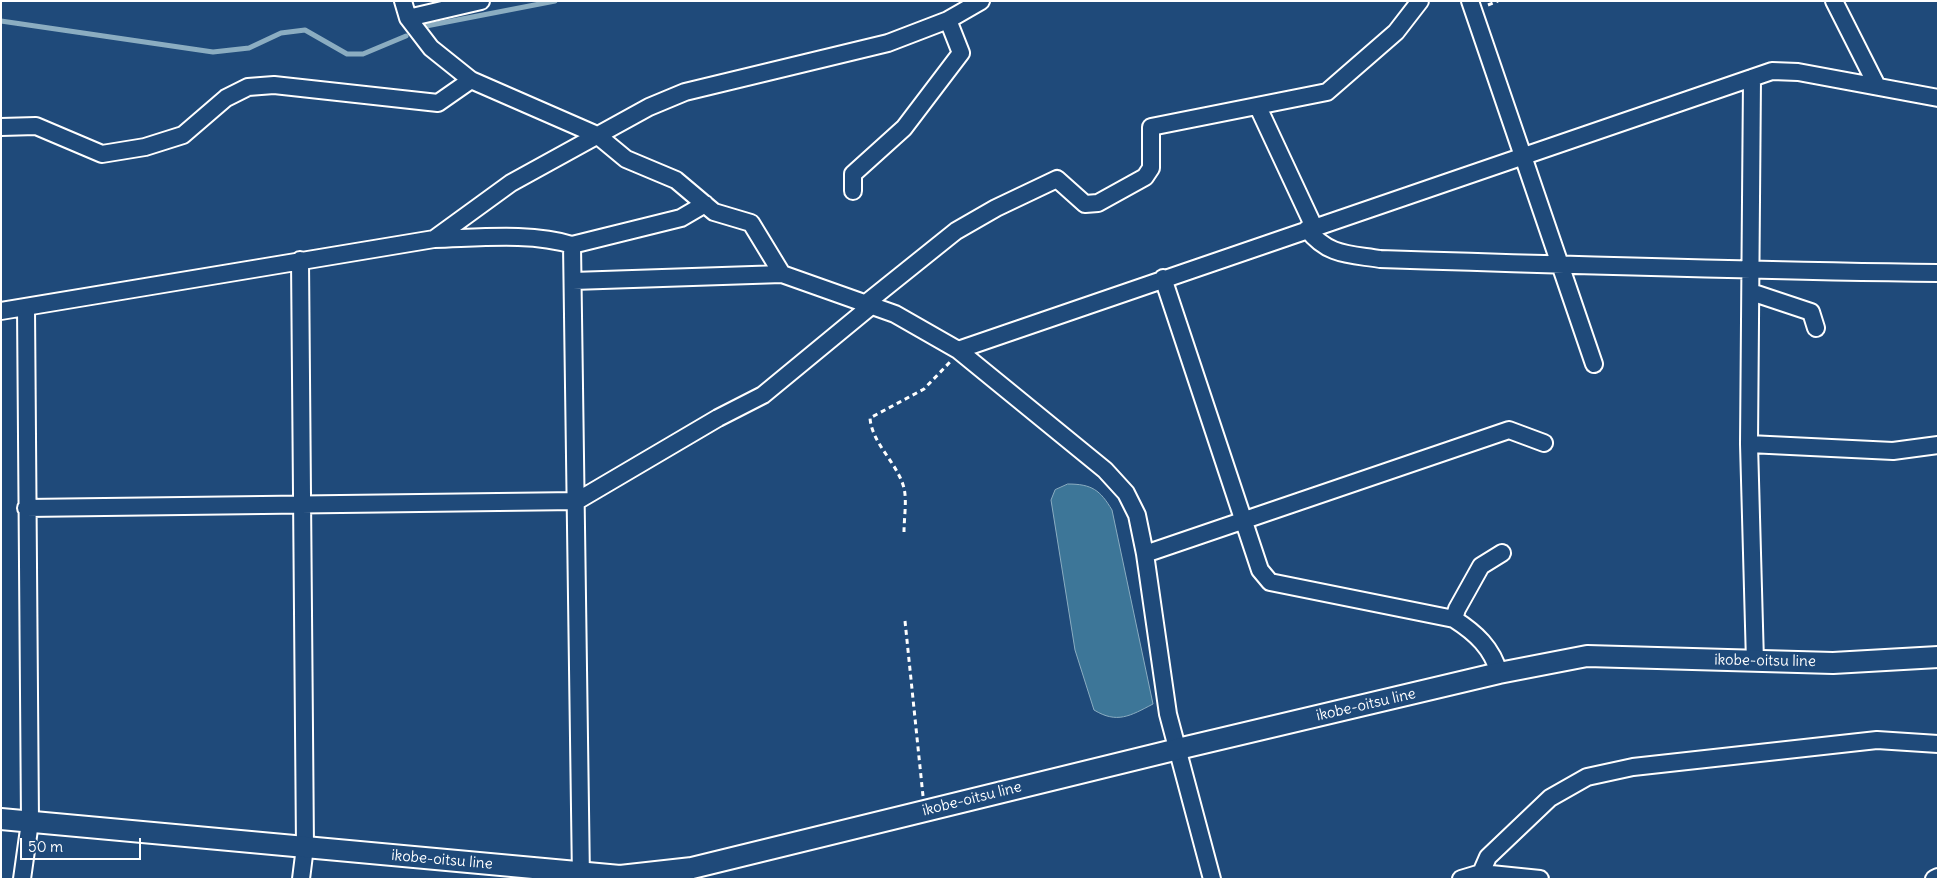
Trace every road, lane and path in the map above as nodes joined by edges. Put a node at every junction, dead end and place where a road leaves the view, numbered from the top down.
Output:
1 (403, 1) edge
2 (481, 1) edge
3 (982, 1) edge
4 (1420, 1) edge
5 (1470, 1) edge
6 (1834, 1) edge
7 (408, 18) junction
8 (948, 20) junction
9 (1752, 78) junction
10 (471, 80) junction
11 (1877, 86) junction
12 (1938, 98) edge
13 (1258, 108) junction
14 (1, 126) edge
15 (597, 135) junction
16 (1522, 156) junction
17 (853, 191) dead end
18 (704, 204) junction
19 (1310, 228) junction
20 (434, 239) junction
21 (572, 246) junction
22 (300, 260) junction
23 (1558, 265) junction
24 (1752, 271) junction
25 (1938, 273) edge
26 (782, 274) junction
27 (1164, 278) junction
28 (573, 281) junction
29 (1751, 292) junction
30 (868, 305) junction
31 (26, 308) junction
32 (1, 311) edge
33 (1816, 328) dead end
34 (958, 350) junction
35 (1594, 364) dead end
36 (1544, 443) dead end
37 (1749, 444) junction
38 (1938, 445) edge
39 (577, 501) junction
40 (302, 504) junction
41 (26, 508) junction
42 (1244, 520) junction
43 (904, 532) dead end
44 (1502, 553) dead end
45 (1145, 554) junction
46 (1454, 619) junction
47 (905, 620) dead end
48 (1938, 657) edge
49 (1755, 662) junction
50 (1498, 673) junction
51 (1938, 744) edge
52 (1178, 749) junction
53 (925, 811) junction
54 (1, 819) edge
55 (30, 822) junction
56 (305, 847) junction
57 (1481, 873) junction
58 (582, 876) edge
59 (620, 876) junction
60 (1938, 878) edge
61 (22, 879) edge
62 (302, 879) edge
63 (646, 879) edge
64 (1212, 879) edge
65 (1461, 879) edge
66 (1540, 879) edge
67 (1934, 879) edge

1 - 7 street
2 - 7 street
3 - 8 street
4 - 13 street
5 - 16 street
6 - 11 street
7 - 10 street
8 - 15 street
8 - 17 street
9 - 11 street
9 - 16 street
9 - 24 street
10 - 14 street
10 - 15 street
11 - 12 street
13 - 19 street
13 - 30 street
15 - 18 street
15 - 20 street
16 - 19 street
16 - 23 street
18 - 21 street
18 - 26 street
19 - 23 street
19 - 27 street
20 - 21 street
20 - 22 street
21 - 28 street
22 - 31 street
22 - 40 street
23 - 24 street
23 - 35 street
24 - 25 street
24 - 29 street
26 - 28 street
26 - 30 street
27 - 34 street
27 - 42 street
28 - 39 street
29 - 33 street
29 - 37 street
30 - 34 street
30 - 39 street
31 - 32 street
31 - 41 street
34 - 43 path
34 - 45 street
36 - 42 street
37 - 38 street
37 - 49 street
39 - 40 street
39 - 58 street
40 - 41 street
40 - 56 street
41 - 55 street
42 - 45 street
42 - 46 street
44 - 46 street
45 - 52 street
46 - 50 street
47 - 53 path
48 - 49 main road, ikobe-oitsu line
49 - 50 main road, ikobe-oitsu line
50 - 52 main road, ikobe-oitsu line
51 - 57 street
52 - 53 main road, ikobe-oitsu line
52 - 64 street
53 - 59 main road, ikobe-oitsu line
54 - 55 main road, ikobe-oitsu line
55 - 56 main road, ikobe-oitsu line
55 - 61 street
56 - 58 main road, ikobe-oitsu line
56 - 62 street
57 - 65 street
57 - 66 street
58 - 59 main road, ikobe-oitsu line
59 - 63 street
60 - 67 street

